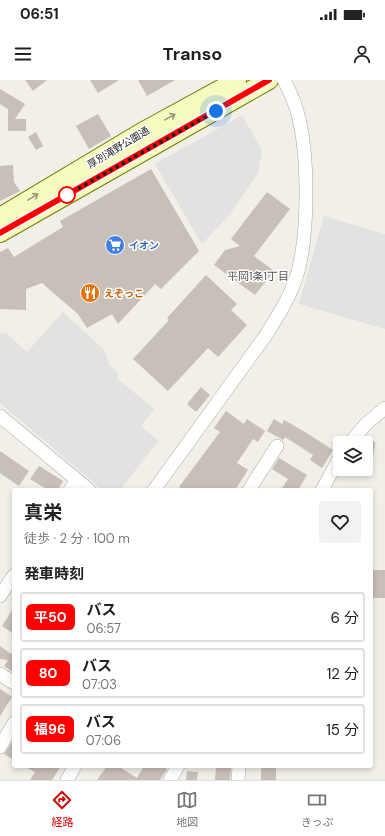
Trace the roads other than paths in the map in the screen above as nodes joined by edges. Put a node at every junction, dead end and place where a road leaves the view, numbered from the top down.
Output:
1 (237, 80) edge
2 (269, 80) edge
3 (284, 80) edge
4 (133, 148) junction
5 (0, 218) edge
6 (0, 233) edge
7 (385, 408) edge
8 (0, 416) edge
9 (356, 436) edge
10 (277, 446) dead end
11 (333, 470) edge
12 (73, 485) edge
13 (83, 488) edge
14 (155, 488) edge
15 (250, 488) edge
16 (323, 488) edge
17 (12, 578) edge
18 (0, 596) edge
19 (0, 674) edge
20 (12, 681) edge
21 (12, 726) edge
22 (0, 746) edge
23 (74, 768) edge
24 (177, 768) edge
25 (239, 768) edge
26 (67, 780) edge
27 (170, 780) edge
28 (238, 780) edge

4 -> 1 main road, 厚別滝野公園通
2 - 4 main road, 厚別滝野公園通
3 - 14 street
5 -> 4 main road, 厚別滝野公園通
4 - 6 main road, 厚別滝野公園通
7 - 9 street
8 - 12 street
10 - 15 street
11 - 16 street
12 - 13 street
17 - 18 street
19 - 20 street
21 - 22 street
23 - 26 street
24 - 27 street
25 - 28 street

